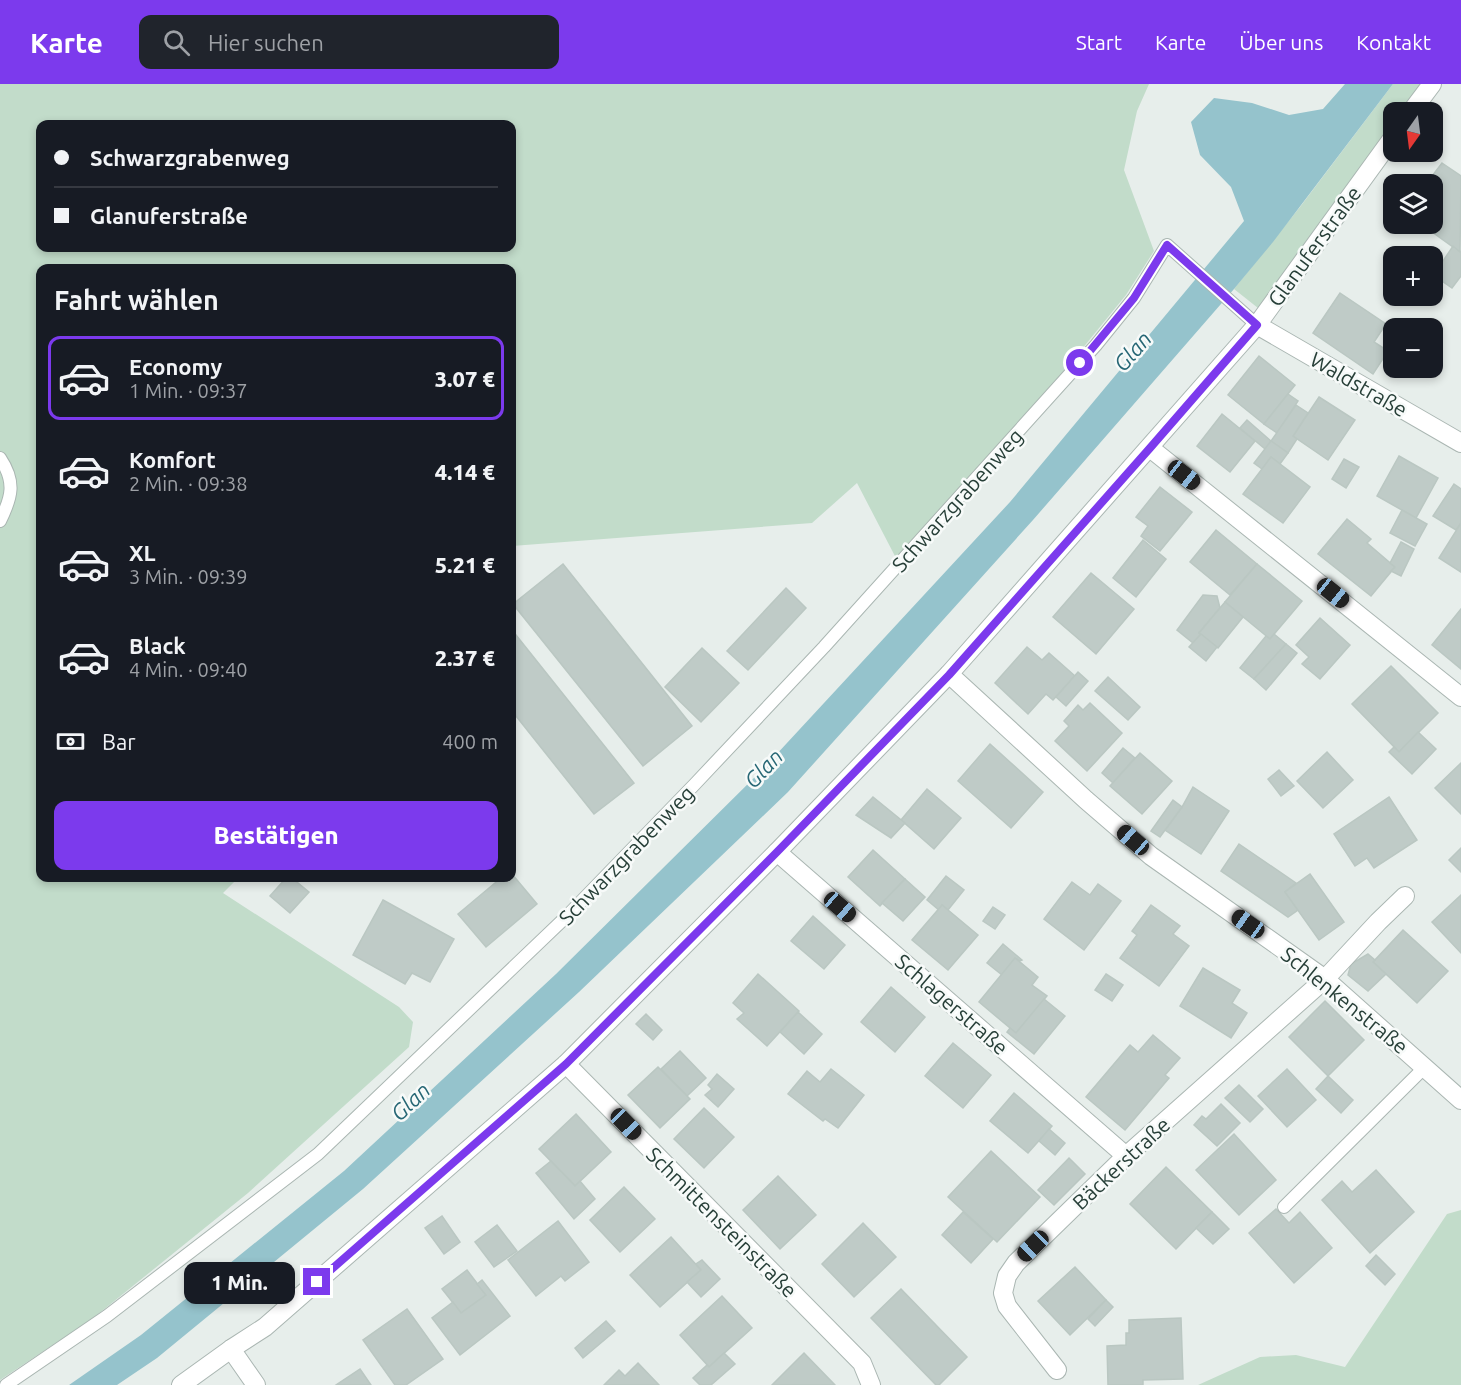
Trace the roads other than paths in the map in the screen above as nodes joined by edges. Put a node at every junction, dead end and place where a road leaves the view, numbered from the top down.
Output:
1 (1432, 84) edge
2 (1418, 102) edge
3 (1383, 151) edge
4 (1257, 325) junction
5 (1461, 443) edge
6 (1150, 448) junction
7 (0, 458) edge
8 (0, 521) edge
9 (949, 675) junction
10 (1461, 697) edge
11 (777, 852) junction
12 (1405, 896) dead end
13 (1325, 979) junction
14 (566, 1064) junction
15 (1425, 1067) junction
16 (1461, 1100) edge
17 (1126, 1156) junction
18 (1284, 1207) dead end
19 (231, 1349) junction
20 (1057, 1370) dead end
21 (6, 1385) edge
22 (181, 1385) edge
23 (256, 1385) edge
24 (871, 1385) edge

1 - 2 street
3 - 4 street, Glanuferstraße
4 - 5 street, Waldstraße
4 - 6 street, Glanuferstraße
4 - 21 lane, Schwarzgrabenweg
6 - 9 street, Glanuferstraße
6 - 10 street
7 - 8 lane
9 - 11 street, Glanuferstraße
9 - 13 street, Schlenkenstraße
11 - 14 street, Glanuferstraße
11 - 17 street, Schlagerstraße
12 - 13 street, Bäckerstraße
13 - 15 street, Schlenkenstraße
13 - 17 street, Bäckerstraße
14 - 19 street, Glanuferstraße
14 - 24 street, Schmittensteinstraße
15 - 16 street, Schlenkenstraße
15 - 18 lane
17 - 20 street, Bäckerstraße
19 - 22 street, Glanuferstraße
19 - 23 street

